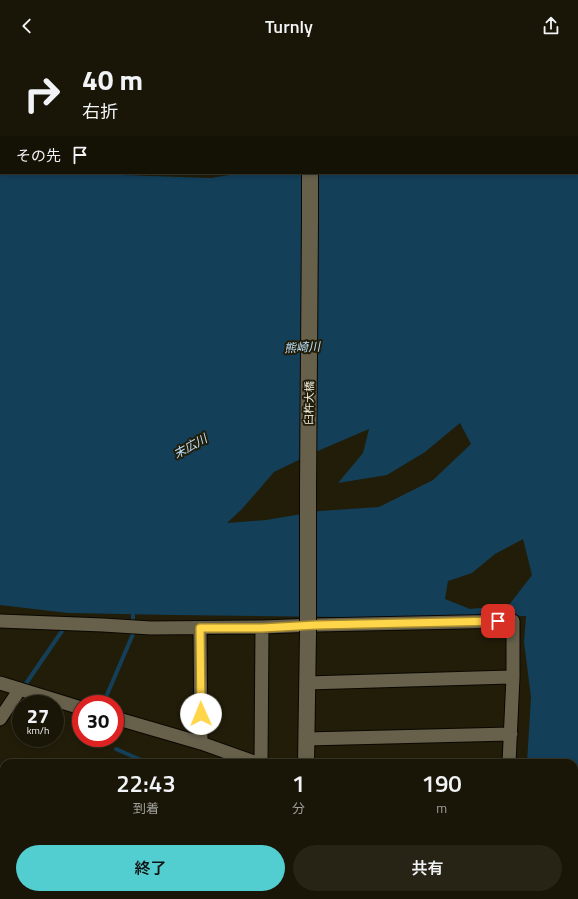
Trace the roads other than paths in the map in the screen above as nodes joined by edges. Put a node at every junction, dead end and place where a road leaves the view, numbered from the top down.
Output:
1 (310, 174) edge
2 (0, 621) edge
3 (200, 628) junction
4 (262, 628) junction
5 (513, 677) junction
6 (0, 683) edge
7 (307, 683) junction
8 (20, 689) junction
9 (72, 705) edge
10 (0, 718) edge
11 (124, 721) edge
12 (511, 734) junction
13 (306, 739) junction
14 (201, 743) junction
15 (246, 759) edge
16 (261, 759) edge
17 (306, 759) edge
18 (510, 759) edge

1 - 7 street, 臼杵大橋, bridge
2 - 3 street
3 - 4 street
3 - 14 street
4 - 5 street
4 - 16 street
5 - 7 street
5 - 12 street
6 - 8 street
7 - 13 street, 臼杵大橋
8 - 9 street
8 - 10 street
11 - 14 street
12 - 13 street
12 - 18 street
13 - 17 street, 臼杵大橋
14 - 15 street

